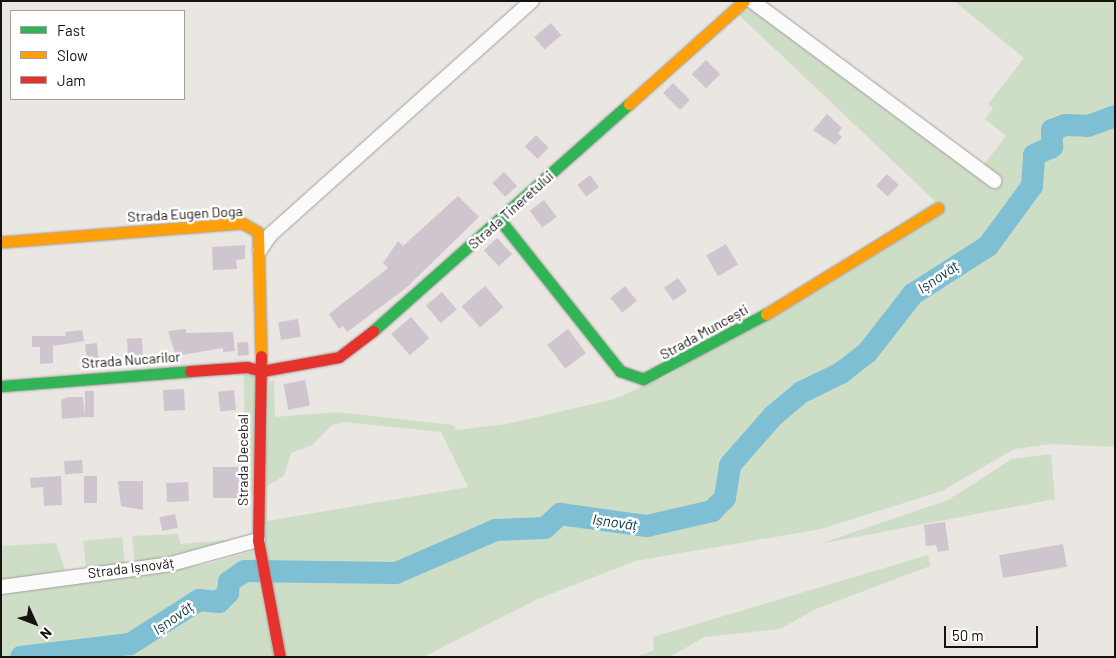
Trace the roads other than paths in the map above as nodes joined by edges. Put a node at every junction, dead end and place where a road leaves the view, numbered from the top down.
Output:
1 (532, 1) edge
2 (752, 1) edge
3 (740, 3) edge
4 (994, 182) dead end
5 (938, 208) dead end
6 (500, 220) junction
7 (1, 242) edge
8 (260, 250) junction
9 (262, 372) junction
10 (1, 386) edge
11 (258, 544) junction
12 (1, 586) edge
13 (280, 657) edge

1 - 8 street
2 - 4 street
3 - 6 street, Strada Tineretului
5 - 6 street, Strada Muncești
6 - 9 street, Strada Tineretului
7 - 8 street, Strada Eugen Doga
8 - 9 street, Strada Eugen Doga
9 - 10 street, Strada Nucarilor
9 - 11 street, Strada Decebal
11 - 12 street, Strada Ișnovăț
11 - 13 street, Strada Decebal

